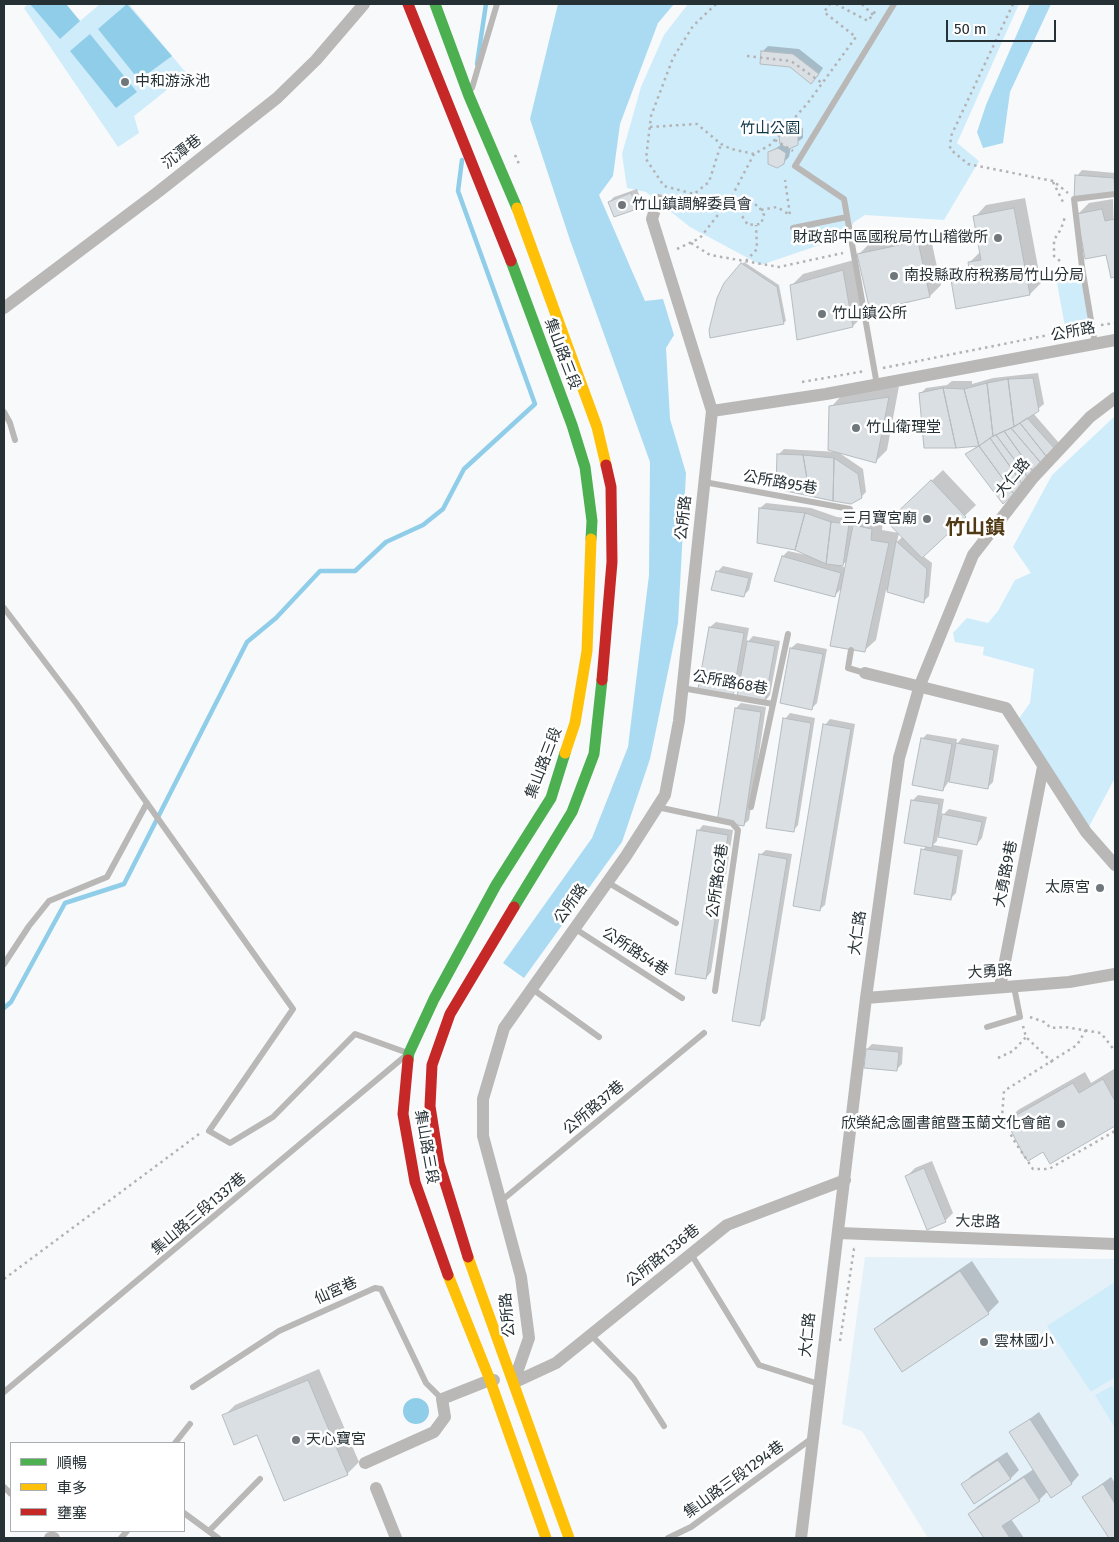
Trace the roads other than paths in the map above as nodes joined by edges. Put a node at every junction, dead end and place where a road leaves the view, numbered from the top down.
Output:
1 (364, 4) edge
2 (408, 4) edge
3 (435, 4) edge
4 (497, 4) edge
5 (894, 4) edge
6 (466, 97) junction
7 (1115, 194) edge
8 (658, 200) dead end
9 (847, 217) junction
10 (793, 228) dead end
11 (4, 308) edge
12 (1115, 340) edge
13 (1095, 344) junction
14 (877, 385) junction
15 (1115, 398) edge
16 (712, 411) junction
17 (4, 412) edge
18 (15, 440) dead end
19 (704, 482) junction
20 (850, 509) dead end
21 (4, 608) edge
22 (788, 634) dead end
23 (851, 650) dead end
24 (865, 673) joint
25 (920, 685) junction
26 (682, 688) junction
27 (773, 704) junction
28 (1043, 767) junction
29 (147, 803) junction
30 (657, 807) junction
31 (752, 807) dead end
32 (1115, 865) edge
33 (607, 882) junction
34 (676, 923) dead end
35 (574, 928) junction
36 (4, 964) edge
37 (1115, 974) edge
38 (1000, 987) junction
39 (1014, 987) junction
40 (531, 988) junction
41 (715, 991) dead end
42 (682, 998) dead end
43 (866, 998) junction
44 (987, 1027) dead end
45 (704, 1033) dead end
46 (599, 1037) dead end
47 (409, 1054) junction
48 (845, 1180) junction
49 (500, 1201) junction
50 (839, 1233) junction
51 (1115, 1244) edge
52 (691, 1254) junction
53 (591, 1335) junction
54 (490, 1380) junction
55 (515, 1382) junction
56 (818, 1384) junction
57 (193, 1387) dead end
58 (4, 1392) edge
59 (442, 1400) junction
60 (190, 1424) dead end
61 (664, 1426) dead end
62 (812, 1438) junction
63 (176, 1442) edge
64 (365, 1463) dead end
65 (260, 1479) dead end
66 (376, 1488) dead end
67 (185, 1514) edge
68 (209, 1531) junction
69 (218, 1538) edge
70 (396, 1538) edge
71 (544, 1538) edge
72 (569, 1538) edge
73 (668, 1538) edge
74 (801, 1538) edge

1 - 11 street, 沉潭巷
2 - 47 main road, 集山路三段
3 - 6 main road, 集山路三段
4 - 6 lane
5 - 9 lane
6 - 55 main road, 集山路三段
7 - 13 lane
8 - 16 street, 公所路
9 - 10 lane
9 - 14 lane
12 - 13 street, 公所路
13 - 14 street, 公所路
14 - 16 street, 公所路
15 - 25 street, 大仁路
16 - 19 street, 公所路
17 - 18 lane
19 - 20 lane, 公所路95巷
19 - 26 street, 公所路
21 - 29 lane
22 - 27 lane
23 - 24 lane
24 - 25 street
25 - 28 street
25 - 43 street, 大仁路
26 - 27 lane, 公所路68巷
26 - 30 street, 公所路
27 - 31 lane
28 - 32 street
28 - 38 street, 大勇路9巷
29 - 36 lane
29 - 47 lane
30 - 33 street, 公所路
30 - 41 lane, 公所路62巷
33 - 34 lane
33 - 35 street, 公所路
35 - 40 street, 公所路
35 - 42 lane, 公所路54巷
37 - 39 street, 大勇路
38 - 39 street, 大勇路
38 - 43 street, 大勇路
39 - 44 lane
40 - 46 lane
40 - 49 street, 公所路
43 - 48 street, 大仁路
45 - 49 lane, 公所路37巷
47 - 54 main road, 集山路三段
47 - 58 lane, 集山路三段1337巷
48 - 50 street, 大仁路
48 - 52 street, 公所路1336巷
49 - 55 street, 公所路
50 - 51 street, 大忠路
50 - 56 street, 大仁路
52 - 53 street, 公所路1336巷
52 - 56 lane
53 - 55 street, 公所路1336巷
53 - 61 lane
54 - 55 street
54 - 59 street
54 - 71 main road, 集山路三段
55 - 72 main road, 集山路三段
56 - 62 street, 大仁路
57 - 59 lane, 仙宮巷
59 - 64 street
60 - 63 lane
62 - 73 lane, 集山路三段1294巷
62 - 74 street, 大仁路
65 - 68 lane
66 - 70 street
67 - 68 lane
68 - 69 lane

